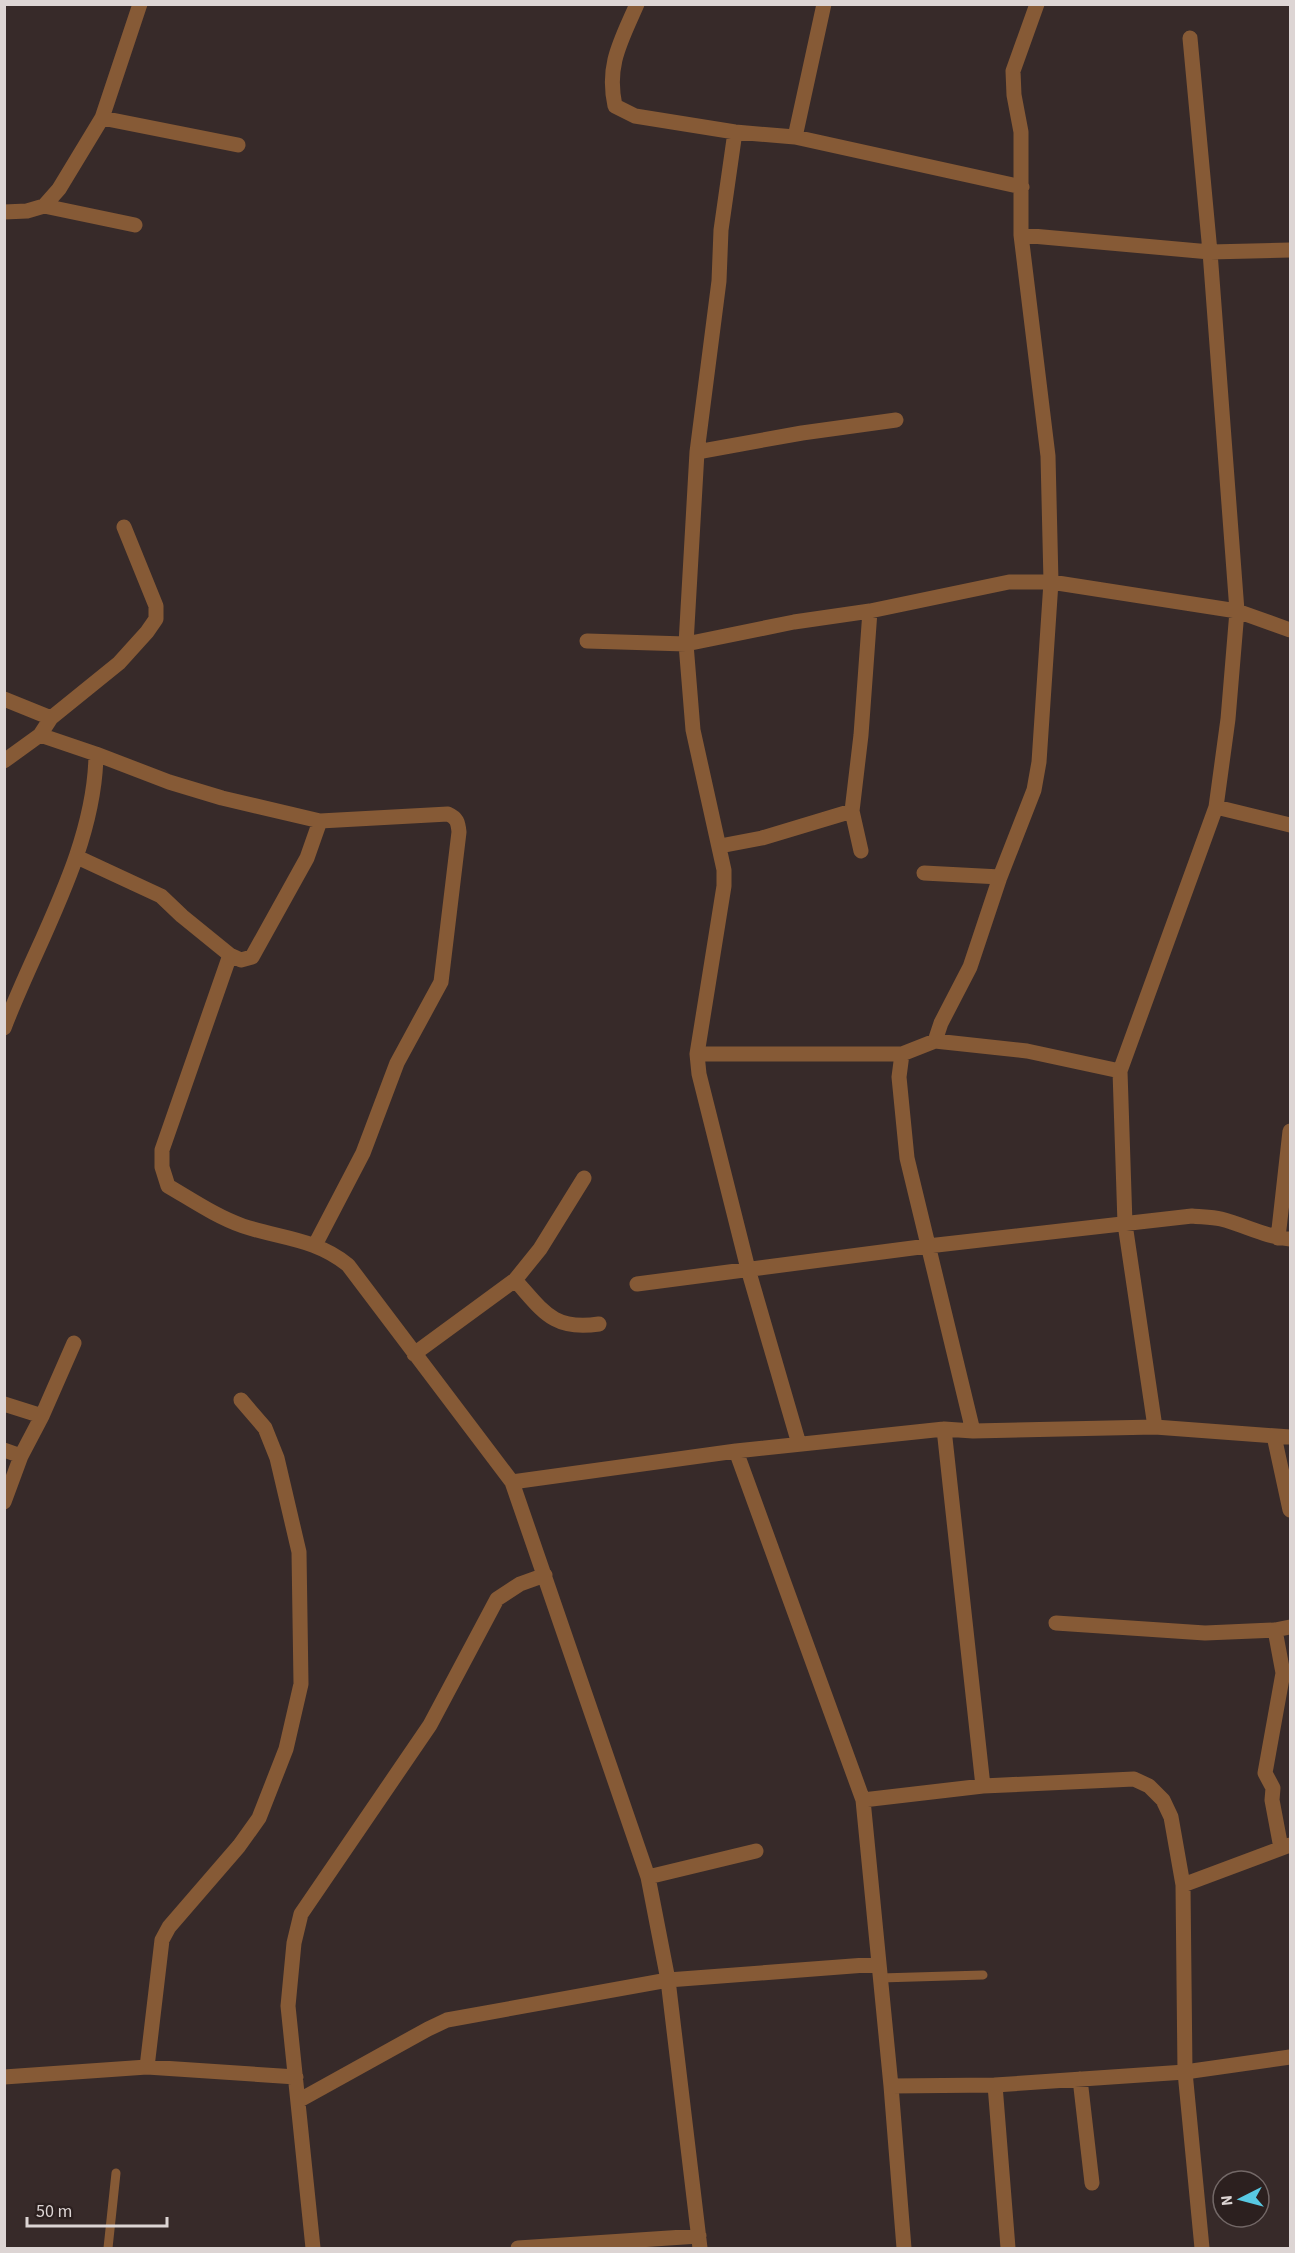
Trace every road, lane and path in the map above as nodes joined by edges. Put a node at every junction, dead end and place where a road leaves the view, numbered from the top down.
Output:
1 (140, 4) edge
2 (637, 4) edge
3 (824, 4) edge
4 (1037, 4) edge
5 (1190, 38) dead end
6 (102, 118) junction
7 (735, 132) junction
8 (795, 137) junction
9 (238, 145) dead end
10 (1022, 187) junction
11 (44, 206) junction
12 (4, 212) edge
13 (135, 225) dead end
14 (1021, 235) junction
15 (1290, 250) edge
16 (1210, 252) junction
17 (896, 420) dead end
18 (697, 452) junction
19 (124, 526) dead end
20 (1051, 582) junction
21 (870, 611) junction
22 (1237, 611) junction
23 (1290, 630) edge
24 (587, 641) dead end
25 (686, 644) junction
26 (4, 699) edge
27 (51, 718) junction
28 (40, 735) junction
29 (96, 754) junction
30 (4, 761) edge
31 (1216, 807) junction
32 (852, 811) junction
33 (320, 820) junction
34 (1290, 825) edge
35 (720, 846) junction
36 (861, 851) dead end
37 (77, 857) junction
38 (924, 873) dead end
39 (1000, 877) junction
40 (230, 955) junction
41 (4, 1028) edge
42 (935, 1041) junction
43 (697, 1054) junction
44 (902, 1054) junction
45 (1120, 1071) junction
46 (1290, 1131) edge
47 (584, 1178) dead end
48 (1125, 1224) junction
49 (1284, 1239) edge
50 (315, 1245) junction
51 (928, 1246) junction
52 (748, 1269) junction
53 (515, 1280) junction
54 (637, 1284) dead end
55 (599, 1324) dead end
56 (74, 1343) dead end
57 (414, 1354) junction
58 (241, 1400) dead end
59 (4, 1404) edge
60 (42, 1416) junction
61 (1155, 1427) junction
62 (944, 1429) junction
63 (973, 1431) junction
64 (1274, 1436) junction
65 (1290, 1437) edge
66 (798, 1444) junction
67 (4, 1450) edge
68 (736, 1451) junction
69 (21, 1456) junction
70 (512, 1482) junction
71 (4, 1502) edge
72 (1290, 1510) edge
73 (545, 1575) junction
74 (1056, 1623) dead end
75 (1283, 1629) edge
76 (982, 1786) junction
77 (863, 1800) junction
78 (1286, 1846) edge
79 (756, 1851) dead end
80 (648, 1877) junction
81 (1183, 1885) junction
82 (879, 1971) junction
83 (983, 1975) dead end
84 (668, 1980) junction
85 (1290, 2057) edge
86 (147, 2067) junction
87 (1185, 2072) junction
88 (4, 2077) edge
89 (296, 2077) junction
90 (1080, 2079) junction
91 (995, 2085) junction
92 (891, 2086) junction
93 (298, 2101) junction
94 (117, 2173) dead end
95 (1092, 2183) dead end
96 (699, 2242) edge
97 (108, 2248) edge
98 (313, 2248) edge
99 (518, 2248) edge
100 (904, 2248) edge
101 (1008, 2248) edge
102 (1202, 2248) edge

1 - 6 street
2 - 7 street
3 - 8 street
4 - 10 street
5 - 16 street
6 - 9 street
6 - 11 street
7 - 8 street
7 - 18 street
8 - 10 street
10 - 14 street
11 - 12 street
11 - 13 street
14 - 16 street
14 - 20 street
15 - 16 street
16 - 22 street
17 - 18 street
18 - 25 street
19 - 27 street
20 - 21 street
20 - 22 street
20 - 39 street
21 - 25 street
21 - 32 street
22 - 23 street
22 - 31 street
24 - 25 street
25 - 35 street
26 - 27 street
27 - 28 street
28 - 29 street
28 - 30 street
29 - 33 street
29 - 37 street
31 - 34 street
31 - 45 street
32 - 35 street
32 - 36 street
33 - 40 street
33 - 50 street
35 - 43 street
37 - 40 street
37 - 41 street
38 - 39 street
39 - 42 street
40 - 50 street
42 - 44 street
42 - 45 street
43 - 44 street
43 - 52 street
44 - 51 street
45 - 48 street
46 - 49 street
47 - 53 street
48 - 49 street
48 - 51 street
48 - 61 street
50 - 57 street
51 - 52 street
51 - 63 street
52 - 54 street
52 - 66 street
53 - 55 street
53 - 57 street
56 - 60 street
57 - 70 street
58 - 86 street
59 - 60 street
60 - 69 street
61 - 63 street
61 - 64 street
62 - 63 street
62 - 66 street
62 - 76 street
64 - 65 street
64 - 72 street
66 - 68 street
67 - 69 street
68 - 70 street
68 - 77 street
69 - 71 street
70 - 73 street
73 - 80 street
73 - 89 street
74 - 75 street
75 - 78 street
76 - 77 street
76 - 81 street
77 - 82 street
78 - 81 street
79 - 80 street
80 - 84 street
81 - 87 street
82 - 83 lane
82 - 84 street
82 - 92 street
84 - 93 street
84 - 96 street
85 - 87 street
86 - 88 street
86 - 89 street
87 - 90 street
87 - 102 street
89 - 93 street
90 - 91 street
90 - 95 street
91 - 92 street
91 - 101 street
92 - 100 street
93 - 98 street
94 - 97 lane
96 - 99 street

